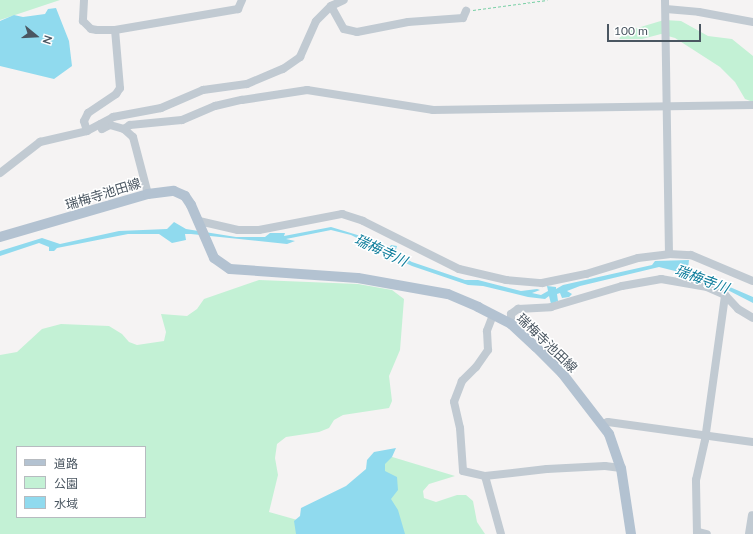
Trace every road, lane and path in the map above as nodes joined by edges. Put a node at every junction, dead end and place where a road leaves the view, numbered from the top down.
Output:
1 (84, 0) edge
2 (242, 0) edge
3 (344, 0) edge
4 (547, 0) edge
5 (665, 0) edge
6 (332, 6) junction
7 (666, 9) junction
8 (466, 11) joint
9 (753, 22) edge
10 (116, 30) junction
11 (753, 105) edge
12 (666, 107) junction
13 (100, 124) junction
14 (124, 129) junction
15 (87, 131) junction
16 (0, 173) edge
17 (148, 194) junction
18 (199, 221) junction
19 (0, 237) edge
20 (669, 254) junction
21 (753, 282) edge
22 (725, 294) junction
23 (493, 315) junction
24 (753, 318) edge
25 (511, 324) junction
26 (602, 424) junction
27 (705, 434) junction
28 (753, 442) edge
29 (621, 468) junction
30 (485, 476) junction
31 (752, 515) edge
32 (698, 533) edge
33 (501, 534) edge
34 (631, 534) edge
35 (707, 534) edge
36 (749, 534) edge

1 - 10 street
2 - 10 street
3 - 6 street
4 - 8 path
5 - 7 street
6 - 8 street
6 - 13 street
7 - 9 street
7 - 12 street
10 - 15 street
11 - 12 street
12 - 14 street
12 - 20 street
13 - 14 street
13 - 15 street
14 - 17 street
15 - 16 street
17 - 18 main road, 瑞梅寺池田線
17 - 19 main road, 瑞梅寺池田線
18 - 20 street
18 - 23 main road, 瑞梅寺池田線
20 - 21 street
22 - 24 street
22 - 25 street
22 - 27 street
23 - 25 main road, 瑞梅寺池田線
23 - 30 street
25 - 26 main road, 瑞梅寺池田線
26 - 27 street
26 - 29 main road, 瑞梅寺池田線
27 - 28 street
27 - 32 street
29 - 30 street
29 - 34 main road, 瑞梅寺池田線
30 - 33 street
31 - 36 street
32 - 35 street

